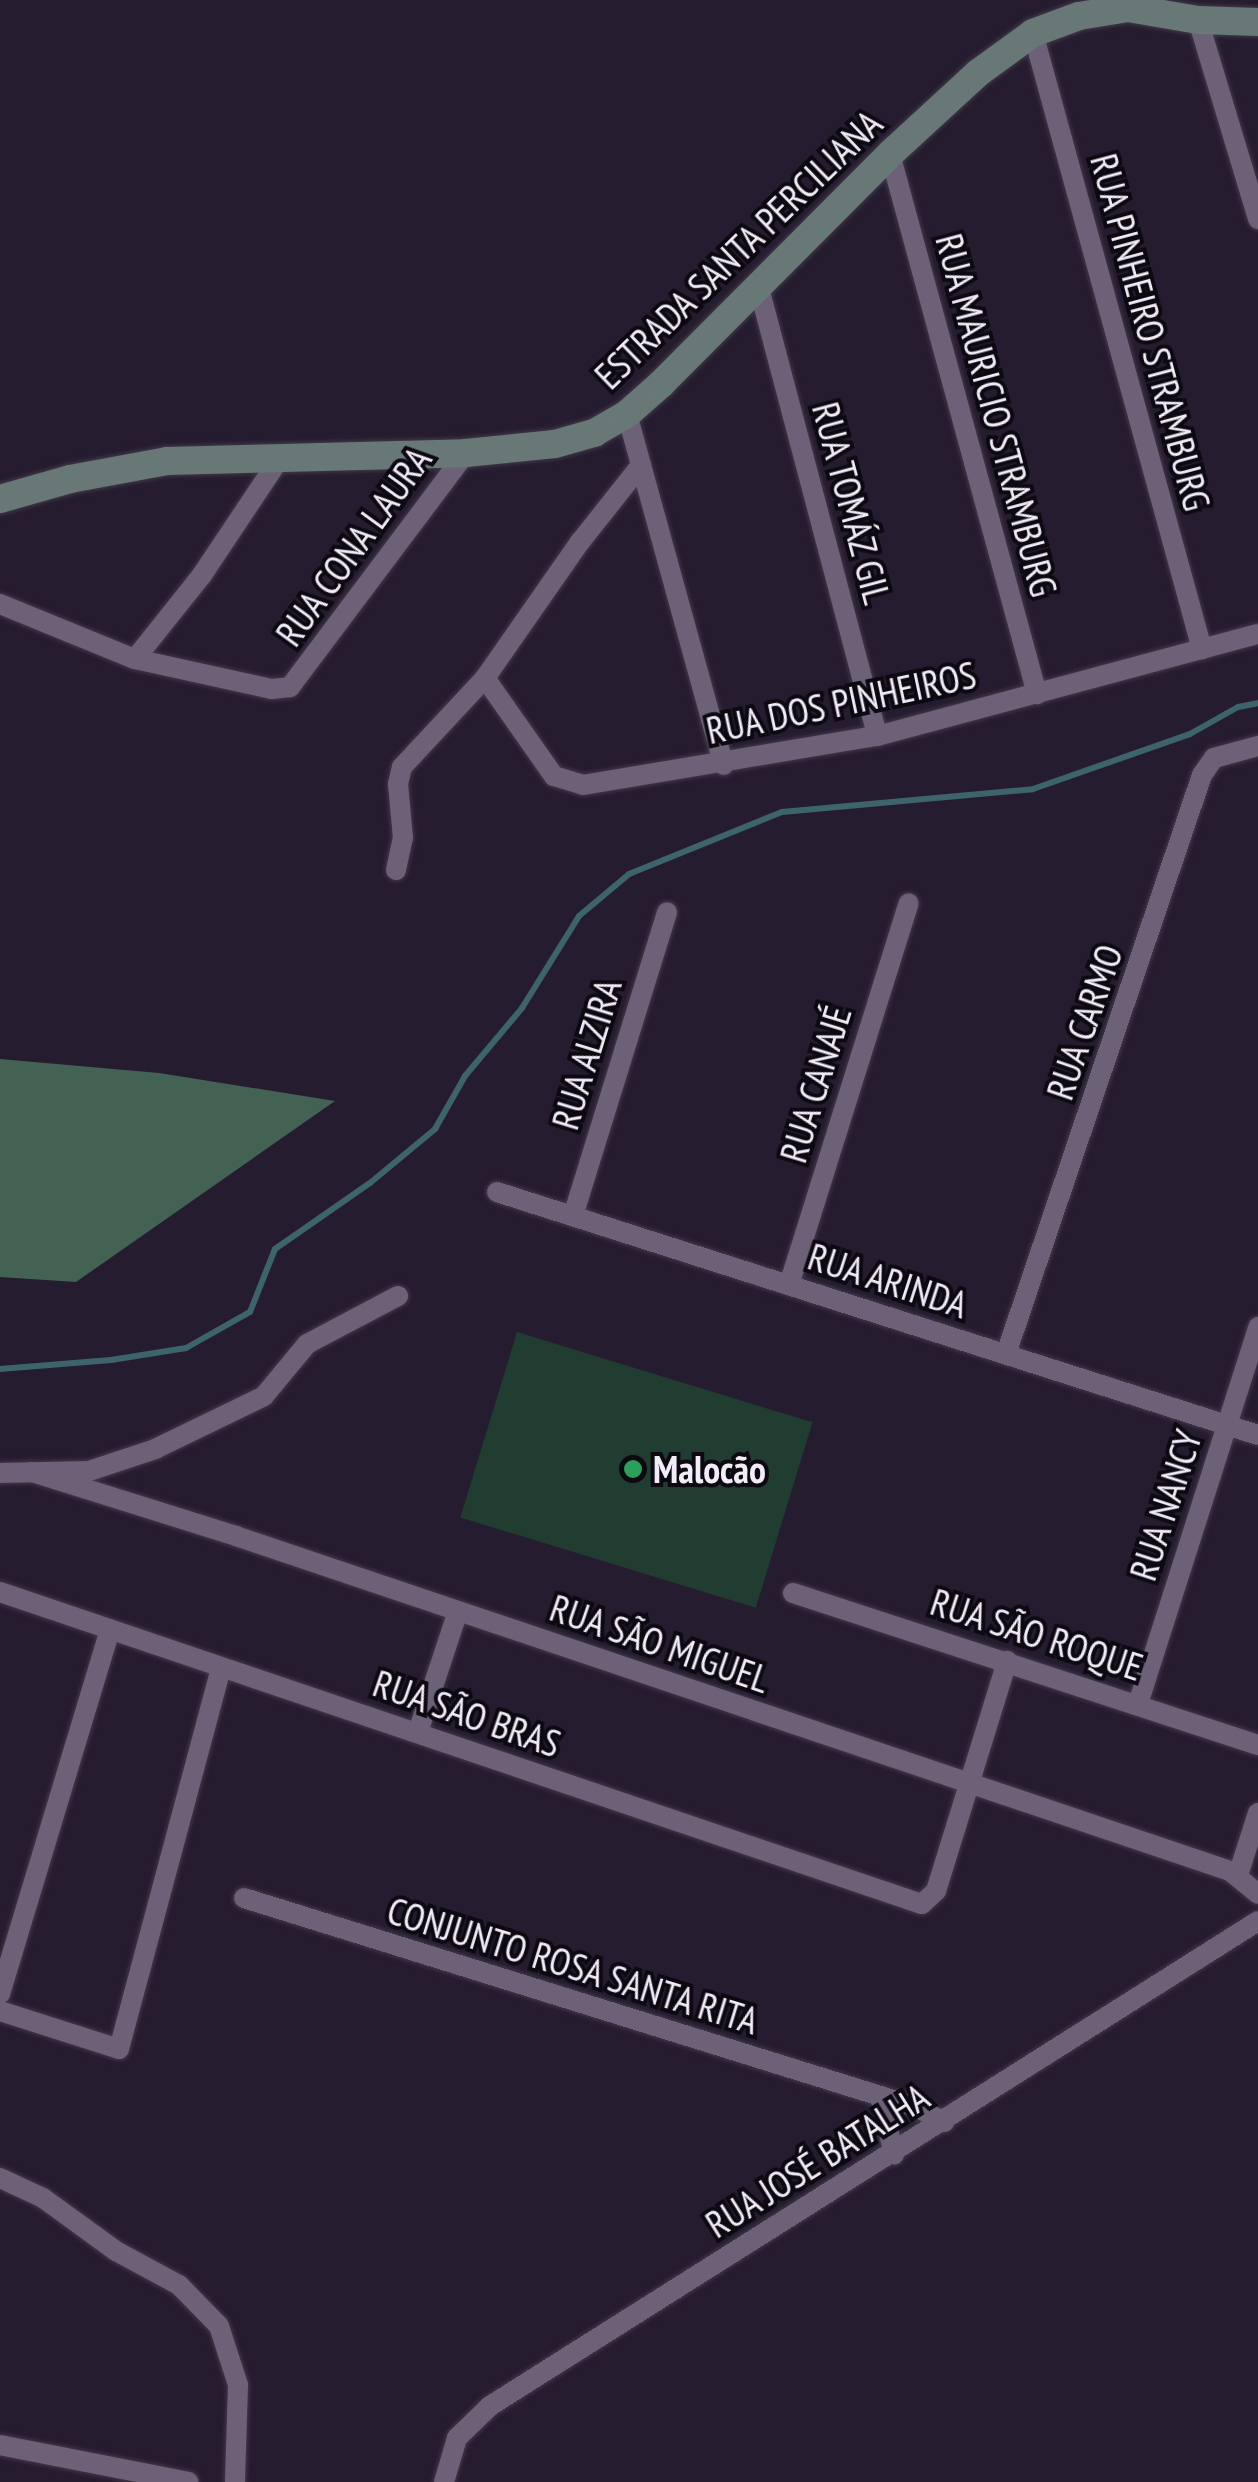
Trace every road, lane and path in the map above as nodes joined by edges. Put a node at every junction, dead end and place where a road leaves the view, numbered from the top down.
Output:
1 (1126, 4) edge
2 (1198, 20) junction
3 (1258, 22) edge
4 (1033, 33) junction
5 (890, 154) junction
6 (1258, 219) edge
7 (759, 288) junction
8 (626, 414) junction
9 (466, 452) junction
10 (282, 455) junction
11 (641, 466) junction
12 (0, 499) edge
13 (0, 604) edge
14 (1258, 634) edge
15 (1202, 649) junction
16 (135, 660) junction
17 (484, 678) junction
18 (1037, 694) junction
19 (877, 736) junction
20 (1258, 746) edge
21 (724, 765) junction
22 (396, 870) dead end
23 (909, 903) dead end
24 (666, 912) dead end
25 (497, 1192) dead end
26 (573, 1216) junction
27 (789, 1285) junction
28 (398, 1296) dead end
29 (1258, 1327) edge
30 (1006, 1354) junction
31 (1228, 1425) junction
32 (1258, 1435) edge
33 (16, 1472) edge
34 (0, 1489) edge
35 (0, 1592) edge
36 (793, 1593) dead end
37 (458, 1611) junction
38 (110, 1629) junction
39 (1006, 1661) junction
40 (222, 1667) junction
41 (1138, 1704) junction
42 (418, 1732) junction
43 (1258, 1745) edge
44 (968, 1786) junction
45 (1258, 1813) edge
46 (1238, 1875) junction
47 (1258, 1894) edge
48 (244, 1898) dead end
49 (1258, 1921) edge
50 (0, 1994) edge
51 (0, 2010) edge
52 (882, 2100) junction
53 (944, 2122) junction
54 (894, 2154) junction
55 (0, 2178) edge
56 (0, 2445) edge
57 (188, 2482) edge
58 (235, 2482) edge
59 (444, 2482) edge

1 - 2 street, ESTRADA SANTA PERCILIANA
1 - 4 street, ESTRADA SANTA PERCILIANA
2 - 3 street, ESTRADA SANTA PERCILIANA
2 - 6 street
4 - 5 street, ESTRADA SANTA PERCILIANA
4 - 15 street, RUA PINHEIRO STRAMBURG
5 - 7 street, ESTRADA SANTA PERCILIANA
5 - 18 street, RUA MAURICIO STRAMBURG
7 - 8 street, ESTRADA SANTA PERCILIANA
7 - 19 street, RUA TOMÁZ GIL
8 - 9 street, ESTRADA SANTA PERCILIANA
8 - 11 street
9 - 10 street, ESTRADA SANTA PERCILIANA
9 - 16 street, RUA CONA LAURA
10 - 12 street, ESTRADA SANTA PERCILIANA
10 - 16 street
11 - 17 street
11 - 21 street
13 - 16 street
14 - 15 street, RUA DOS PINHEIROS
15 - 18 street, RUA DOS PINHEIROS
17 - 21 street, RUA DOS PINHEIROS
17 - 22 street
18 - 19 street, RUA DOS PINHEIROS
19 - 21 street, RUA DOS PINHEIROS
20 - 30 street, RUA CARMO
23 - 27 street, RUA CANAJÉ
24 - 26 street, RUA ALZIRA
25 - 26 street, RUA ARINDA
26 - 27 street, RUA ARINDA
27 - 30 street, RUA ARINDA
28 - 33 street
29 - 31 street, RUA NANCY
30 - 31 street, RUA ARINDA
31 - 32 street, RUA ARINDA
31 - 41 street, RUA NANCY
33 - 34 street
33 - 37 street, RUA SÃO MIGUEL
35 - 38 street, RUA SÃO BRAS
36 - 39 street, RUA SÃO ROQUE
37 - 42 street
37 - 44 street, RUA SÃO MIGUEL
38 - 40 street, RUA SÃO BRAS
38 - 50 street
39 - 41 street, RUA SÃO ROQUE
39 - 44 street
40 - 42 street, RUA SÃO BRAS
40 - 51 street
41 - 43 street, RUA SÃO ROQUE
42 - 44 street, RUA SÃO BRAS
44 - 46 street, RUA SÃO MIGUEL
45 - 46 street
46 - 47 street, RUA SÃO MIGUEL
48 - 52 street, CONJUNTO ROSA SANTA RITA
49 - 53 street, RUA JOSÉ BATALHA
52 - 53 street, CONJUNTO ROSA SANTA RITA
52 - 54 street
53 - 54 street, RUA JOSÉ BATALHA
54 - 59 street, RUA JOSÉ BATALHA
55 - 58 street
56 - 57 street

